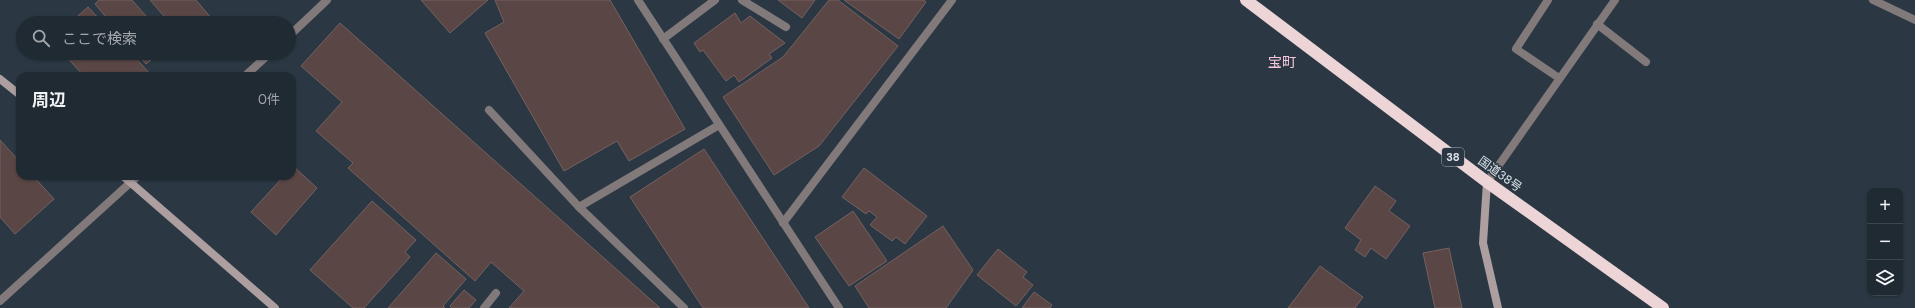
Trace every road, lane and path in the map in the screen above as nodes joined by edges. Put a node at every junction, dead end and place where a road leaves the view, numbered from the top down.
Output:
1 (327, 0) edge
2 (638, 0) edge
3 (715, 0) edge
4 (742, 0) edge
5 (952, 0) edge
6 (1548, 0) edge
7 (1615, 0) edge
8 (1873, 0) edge
9 (1246, 1) edge
10 (1915, 20) edge
11 (1597, 24) junction
12 (786, 27) dead end
13 (296, 29) edge
14 (663, 39) junction
15 (262, 60) edge
16 (1646, 62) dead end
17 (249, 72) edge
18 (1559, 78) junction
19 (0, 79) edge
20 (16, 92) edge
21 (489, 110) dead end
22 (719, 125) junction
23 (128, 180) edge
24 (133, 180) edge
25 (131, 182) junction
26 (1487, 182) junction
27 (579, 207) junction
28 (783, 223) junction
29 (496, 293) dead end
30 (0, 301) edge
31 (276, 308) edge
32 (484, 308) edge
33 (684, 308) edge
34 (839, 308) edge
35 (1498, 308) edge
36 (1663, 308) edge

1 - 13 street
2 - 14 street
3 - 14 street
4 - 12 street
5 - 28 street
6 - 18 street
7 - 11 street
8 - 10 street
9 - 26 highway, 国道38号 / 38
11 - 16 street
11 - 18 street
14 - 22 street
15 - 17 street
18 - 26 street
19 - 20 street
21 - 27 street
22 - 27 street
22 - 28 street
23 - 25 street
24 - 25 street
25 - 30 street
25 - 31 street
26 - 35 street
26 - 36 highway, 国道38号 / 38
27 - 33 street
28 - 34 street
29 - 32 street

